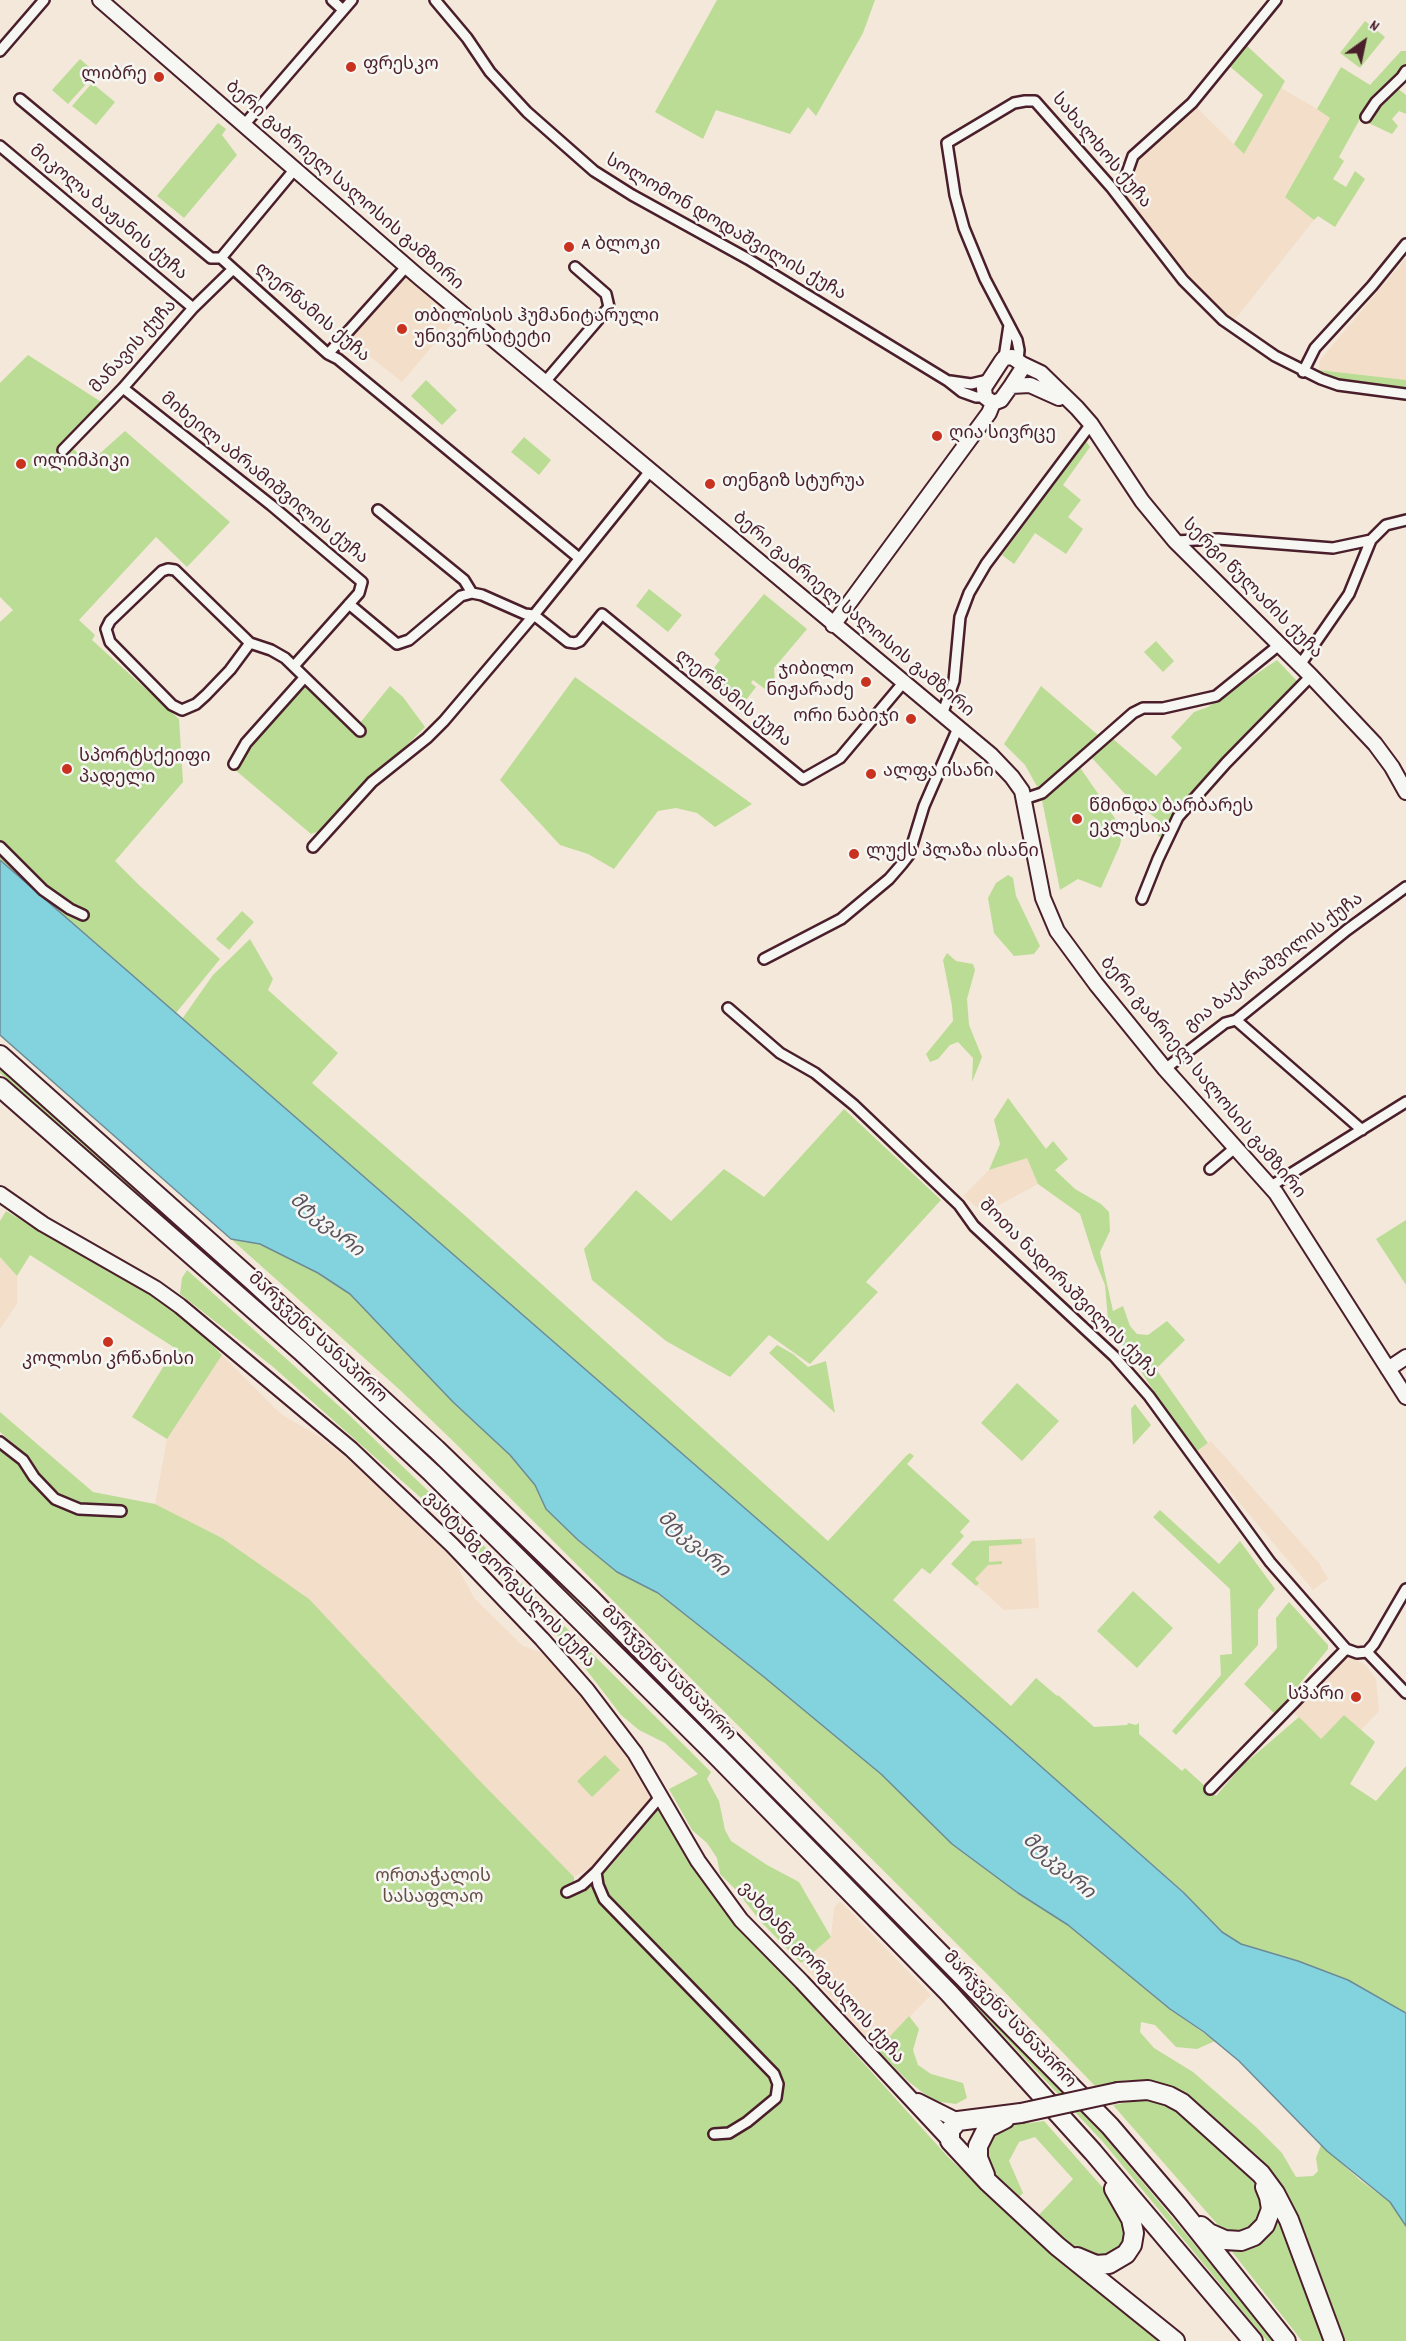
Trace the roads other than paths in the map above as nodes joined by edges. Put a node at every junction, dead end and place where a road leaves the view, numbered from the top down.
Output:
1 (44, 0) edge
2 (100, 0) edge
3 (332, 0) edge
4 (352, 0) edge
5 (435, 0) edge
6 (1276, 0) edge
7 (343, 10) junction
8 (0, 51) edge
9 (1406, 71) edge
10 (21, 99) dead end
11 (1365, 117) dead end
12 (244, 124) junction
13 (0, 146) edge
14 (295, 169) junction
15 (1126, 176) dead end
16 (1406, 244) edge
17 (221, 258) junction
18 (406, 267) junction
19 (575, 267) dead end
20 (233, 269) junction
21 (193, 308) junction
22 (1009, 326) junction
23 (328, 354) junction
24 (1004, 358) junction
25 (1020, 362) junction
26 (1303, 372) junction
27 (988, 380) junction
28 (948, 381) junction
29 (544, 382) junction
30 (1011, 386) junction
31 (123, 388) junction
32 (1406, 394) edge
33 (989, 400) junction
34 (1077, 408) junction
35 (1091, 424) junction
36 (63, 450) dead end
37 (650, 471) junction
38 (378, 510) dead end
39 (1406, 520) edge
40 (1371, 540) junction
41 (1175, 541) junction
42 (579, 558) junction
43 (471, 593) junction
44 (349, 604) junction
45 (534, 615) junction
46 (833, 625) junction
47 (250, 643) junction
48 (1279, 645) junction
49 (1300, 665) junction
50 (294, 666) junction
51 (1311, 676) junction
52 (304, 678) junction
53 (903, 683) junction
54 (942, 715) junction
55 (958, 728) junction
56 (360, 731) dead end
57 (234, 764) dead end
58 (1406, 792) edge
59 (1024, 799) junction
60 (313, 846) dead end
61 (0, 847) edge
62 (1406, 886) edge
63 (1142, 899) dead end
64 (83, 915) dead end
65 (764, 959) dead end
66 (728, 1008) dead end
67 (1236, 1020) junction
68 (0, 1055) edge
69 (1165, 1069) junction
70 (0, 1087) edge
71 (1406, 1102) edge
72 (1362, 1130) junction
73 (1236, 1147) junction
74 (1210, 1168) dead end
75 (1271, 1186) junction
76 (0, 1194) edge
77 (1406, 1357) edge
78 (1388, 1369) junction
79 (1406, 1397) edge
80 (0, 1442) edge
81 (121, 1511) dead end
82 (1406, 1589) edge
83 (1346, 1649) junction
84 (1367, 1652) junction
85 (1406, 1693) edge
86 (1210, 1789) dead end
87 (660, 1797) junction
88 (596, 1872) junction
89 (567, 1892) dead end
90 (897, 2086) junction
91 (1021, 2113) junction
92 (964, 2121) junction
93 (714, 2134) dead end
94 (980, 2141) junction
95 (953, 2145) junction
96 (1094, 2152) junction
97 (1246, 2161) junction
98 (988, 2182) junction
99 (1180, 2208) junction
100 (1057, 2246) junction
101 (1175, 2341) edge
102 (1253, 2341) edge
103 (1286, 2341) edge
104 (1334, 2341) edge

1 - 8 street
2 - 12 street, ბერი გაბრიელ სალოსის გამზირი
3 - 7 street
4 - 7 street
5 - 28 street, სოლომონ დოდაშვილის ქუჩა
6 - 15 street
7 - 12 street
9 - 11 street
10 - 17 street, ლერწამის ქუჩა
12 - 14 street, ბერი გაბრიელ სალოსის გამზირი
13 - 21 street, მიკოლა ბაჟანის ქუჩა
14 - 17 street
14 - 18 street, ბერი გაბრიელ სალოსის გამზირი
16 - 26 street
17 - 20 street, ლერწამის ქუჩა
18 - 23 street
18 - 29 street, ბერი გაბრიელ სალოსის გამზირი
19 - 29 street
20 - 21 street, მანავის ქუჩა
20 - 23 street, ლერწამის ქუჩა
21 - 31 street, მანავის ქუჩა
22 - 24 street
22 - 25 street, სახალხოს ქუჩა
22 - 26 street, სახალხოს ქუჩა
23 - 42 street, ლერწამის ქუჩა
24 - 25 street, სერგი წულაძის ქუჩა
24 - 27 street
25 - 30 street
25 - 34 street, სერგი წულაძის ქუჩა
26 - 32 street
27 - 28 street, სოლომონ დოდაშვილის ქუჩა
27 - 33 street
28 - 33 street, სოლომონ დოდაშვილის ქუჩა
29 - 37 street, ბერი გაბრიელ სალოსის გამზირი
30 - 33 street
30 - 34 street, სერგი წულაძის ქუჩა
31 - 36 street, მანავის ქუჩა
31 - 44 street, მიხეილ აბრამიშვილის ქუჩა
33 - 46 street
34 - 35 street, სერგი წულაძის ქუჩა
35 - 41 street, სერგი წულაძის ქუჩა
35 - 54 street
37 - 42 street
37 - 46 street, ბერი გაბრიელ სალოსის გამზირი
38 - 43 street
39 - 40 street
40 - 41 street
40 - 49 street
41 - 48 street, სერგი წულაძის ქუჩა
42 - 45 street
43 - 44 street
43 - 45 street
44 - 50 street, მიხეილ აბრამიშვილის ქუჩა
45 - 53 street, ლერწამის ქუჩა
45 - 60 street
46 - 53 street, ბერი გაბრიელ სალოსის გამზირი
47 - 47 street
47 - 50 street
48 - 49 street, სერგი წულაძის ქუჩა
48 - 59 street
49 - 51 street, სერგი წულაძის ქუჩა
50 - 52 street
51 - 58 street, სერგი წულაძის ქუჩა
51 - 63 street
52 - 56 street
52 - 57 street
53 - 54 street, ბერი გაბრიელ სალოსის გამზირი
54 - 55 street, ბერი გაბრიელ სალოსის გამზირი
55 - 59 street, ბერი გაბრიელ სალოსის გამზირი
55 - 65 street
59 - 69 street, ბერი გაბრიელ სალოსის გამზირი
61 - 64 street
62 - 67 street, გია ბაქარაშვილის ქუჩა
66 - 83 street, შოთა ნადირაშვილის ქუჩა
67 - 69 street, გია ბაქარაშვილის ქუჩა
67 - 72 street
68 - 99 highway, მარჯვენა სანაპირო
69 - 73 street, ბერი გაბრიელ სალოსის გამზირი
70 - 96 highway, მარჯვენა სანაპირო
71 - 72 street
72 - 75 street
73 - 74 street
73 - 75 street, ბერი გაბრიელ სალოსის გამზირი
75 - 78 street, ბერი გაბრიელ სალოსის გამზირი
76 - 87 street, ვახტანგ გორგასლის ქუჩა
77 - 78 street
78 - 79 street, ბერი გაბრიელ სალოსის გამზირი
80 - 81 street
82 - 84 street
83 - 84 street
83 - 86 street
84 - 85 street
87 - 88 street
87 - 90 street, ვახტანგ გორგასლის ქუჩა
88 - 89 street
88 - 93 street
90 - 92 street
90 - 95 street
91 - 92 highway
91 - 94 highway
91 - 97 highway, bridge
92 - 94 highway
92 - 95 highway
94 - 95 highway
94 - 98 highway
95 - 98 highway
96 - 100 highway
96 - 102 highway, მარჯვენა სანაპირო
97 - 99 highway
97 - 104 highway
98 - 100 highway
99 - 103 highway, მარჯვენა სანაპირო
100 - 101 highway

